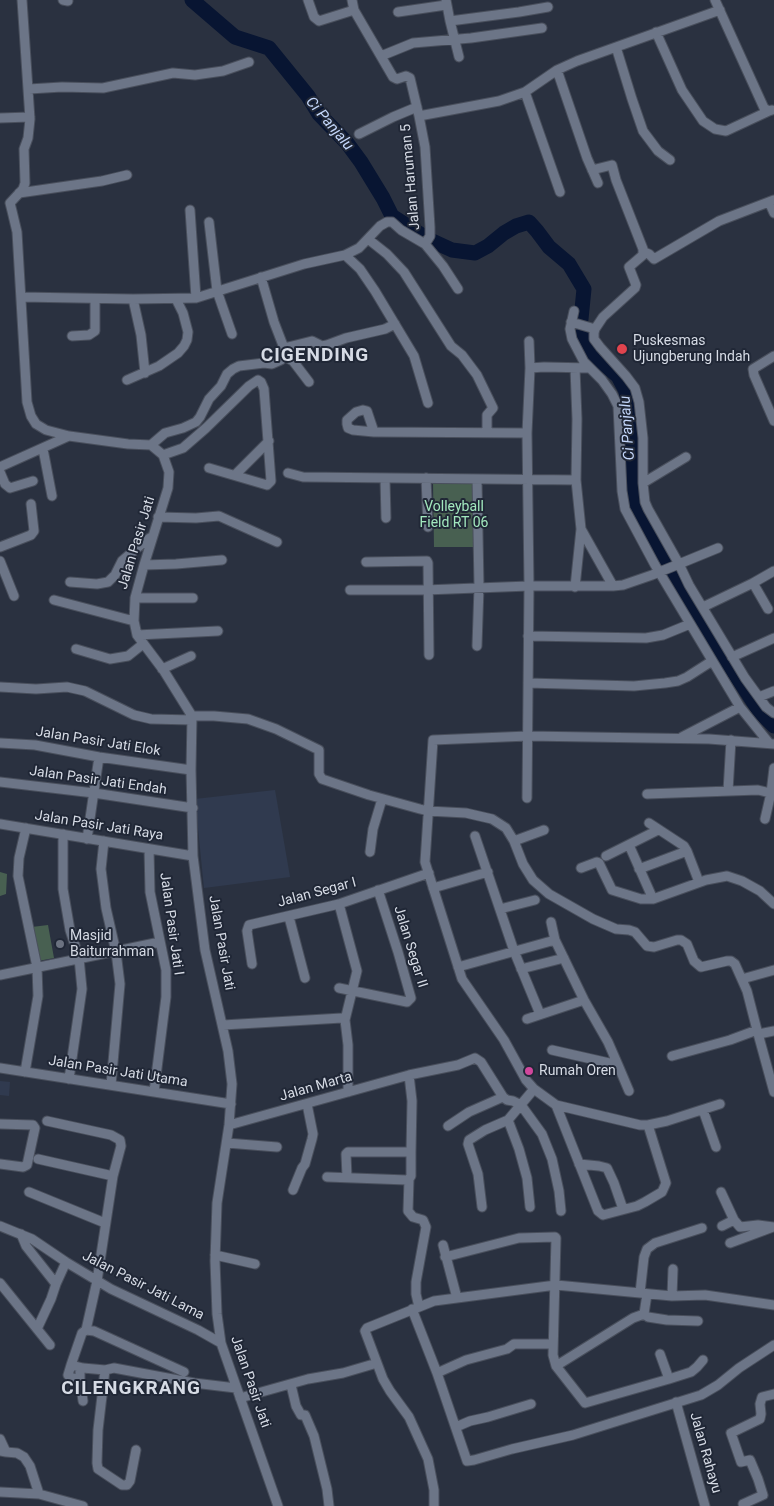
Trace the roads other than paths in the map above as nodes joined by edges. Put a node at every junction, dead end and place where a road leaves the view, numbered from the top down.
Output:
1 (22, 0) edge
2 (308, 0) edge
3 (715, 0) edge
4 (446, 3) edge
5 (353, 5) edge
6 (548, 7) dead end
7 (720, 10) junction
8 (398, 12) dead end
9 (450, 21) junction
10 (542, 28) dead end
11 (656, 32) junction
12 (454, 39) junction
13 (616, 46) junction
14 (381, 56) junction
15 (459, 57) dead end
16 (249, 62) dead end
17 (557, 70) junction
18 (29, 89) junction
19 (525, 92) junction
20 (769, 109) edge
21 (418, 112) junction
22 (30, 117) junction
23 (0, 118) edge
24 (359, 134) dead end
25 (670, 160) dead end
26 (592, 170) junction
27 (127, 175) dead end
28 (598, 183) dead end
29 (560, 192) dead end
30 (19, 193) junction
31 (772, 201) edge
32 (5, 204) edge
33 (190, 210) dead end
34 (774, 214) edge
35 (209, 222) dead end
36 (368, 239) junction
37 (427, 241) junction
38 (644, 252) junction
39 (345, 255) junction
40 (261, 278) junction
41 (458, 289) dead end
42 (217, 291) junction
43 (21, 297) junction
44 (196, 298) junction
45 (95, 299) junction
46 (133, 299) junction
47 (176, 299) junction
48 (574, 311) dead end
49 (575, 323) junction
50 (395, 324) junction
51 (592, 328) junction
52 (232, 334) dead end
53 (72, 336) dead end
54 (528, 341) dead end
55 (284, 352) junction
56 (774, 356) edge
57 (530, 368) junction
58 (575, 368) junction
59 (590, 368) junction
60 (145, 373) junction
61 (128, 380) dead end
62 (308, 382) dead end
63 (428, 403) dead end
64 (774, 420) edge
65 (374, 432) dead end
66 (487, 432) junction
67 (527, 433) junction
68 (69, 436) junction
69 (269, 441) junction
70 (151, 445) junction
71 (43, 449) junction
72 (164, 455) junction
73 (686, 457) dead end
74 (0, 467) edge
75 (208, 468) dead end
76 (0, 472) edge
77 (288, 473) dead end
78 (235, 476) junction
79 (385, 478) junction
80 (426, 478) junction
81 (478, 479) junction
82 (527, 480) junction
83 (576, 480) junction
84 (33, 481) dead end
85 (643, 483) junction
86 (52, 496) dead end
87 (31, 504) dead end
88 (158, 517) junction
89 (386, 518) dead end
90 (428, 527) dead end
91 (580, 529) junction
92 (152, 536) junction
93 (277, 542) dead end
94 (0, 547) edge
95 (718, 548) dead end
96 (222, 560) dead end
97 (0, 561) edge
98 (366, 562) dead end
99 (677, 564) junction
100 (144, 565) junction
101 (662, 570) junction
102 (774, 571) edge
103 (70, 582) dead end
104 (754, 583) junction
105 (528, 586) junction
106 (613, 586) junction
107 (575, 587) junction
108 (478, 588) junction
109 (350, 590) dead end
110 (428, 590) junction
111 (14, 596) dead end
112 (135, 598) junction
113 (193, 598) dead end
114 (54, 600) dead end
115 (703, 607) junction
116 (768, 608) dead end
117 (134, 621) junction
118 (690, 624) junction
119 (218, 631) dead end
120 (137, 635) junction
121 (528, 636) junction
122 (774, 638) edge
123 (143, 644) junction
124 (477, 646) dead end
125 (76, 649) dead end
126 (429, 655) dead end
127 (191, 656) dead end
128 (732, 657) junction
129 (712, 661) junction
130 (162, 669) junction
131 (528, 682) junction
132 (0, 687) edge
133 (774, 691) edge
134 (759, 697) junction
135 (740, 707) junction
136 (774, 712) edge
137 (192, 718) junction
138 (528, 736) junction
139 (680, 739) junction
140 (731, 740) junction
141 (0, 743) edge
142 (772, 743) edge
143 (99, 757) junction
144 (774, 768) edge
145 (191, 770) junction
146 (0, 782) edge
147 (728, 790) junction
148 (94, 793) junction
149 (772, 793) edge
150 (647, 794) dead end
151 (527, 798) dead end
152 (382, 799) junction
153 (193, 808) junction
154 (428, 811) junction
155 (765, 819) dead end
156 (649, 823) dead end
157 (0, 824) edge
158 (26, 828) junction
159 (544, 830) dead end
160 (658, 830) junction
161 (63, 834) junction
162 (475, 836) dead end
163 (87, 839) junction
164 (104, 841) junction
165 (514, 841) junction
166 (629, 844) junction
167 (149, 849) junction
168 (687, 851) junction
169 (370, 852) dead end
170 (193, 856) junction
171 (606, 856) dead end
172 (581, 868) dead end
173 (639, 869) junction
174 (488, 872) junction
175 (429, 873) junction
176 (699, 882) junction
177 (433, 888) junction
178 (378, 890) junction
179 (653, 898) junction
180 (535, 900) dead end
181 (339, 904) junction
182 (774, 904) edge
183 (500, 909) junction
184 (288, 917) junction
185 (551, 922) dead end
186 (555, 940) junction
187 (160, 942) junction
188 (514, 951) junction
189 (116, 952) junction
190 (79, 958) junction
191 (564, 958) junction
192 (252, 964) dead end
193 (37, 967) junction
194 (458, 967) junction
195 (521, 969) junction
196 (774, 970) edge
197 (0, 975) edge
198 (305, 978) dead end
199 (742, 979) junction
200 (339, 988) dead end
201 (352, 990) junction
202 (584, 1000) junction
203 (540, 1014) junction
204 (527, 1018) dead end
205 (344, 1020) junction
206 (223, 1025) junction
207 (774, 1031) edge
208 (758, 1032) junction
209 (552, 1050) dead end
210 (672, 1056) dead end
211 (618, 1065) junction
212 (0, 1068) edge
213 (25, 1072) junction
214 (410, 1075) junction
215 (69, 1079) junction
216 (111, 1086) junction
217 (534, 1089) junction
218 (154, 1092) junction
219 (348, 1092) junction
220 (629, 1092) dead end
221 (774, 1092) edge
222 (503, 1097) junction
223 (231, 1104) junction
224 (307, 1104) junction
225 (720, 1104) dead end
226 (521, 1105) junction
227 (556, 1105) junction
228 (702, 1110) junction
229 (508, 1120) junction
230 (47, 1121) dead end
231 (0, 1124) edge
232 (230, 1125) junction
233 (648, 1125) junction
234 (448, 1126) dead end
235 (227, 1143) junction
236 (277, 1147) dead end
237 (716, 1147) dead end
238 (410, 1152) junction
239 (38, 1160) dead end
240 (0, 1164) edge
241 (579, 1164) junction
242 (113, 1176) junction
243 (327, 1177) dead end
244 (347, 1177) junction
245 (409, 1179) junction
246 (293, 1190) dead end
247 (29, 1192) dead end
248 (721, 1192) dead end
249 (482, 1207) dead end
250 (530, 1207) dead end
251 (623, 1209) junction
252 (562, 1212) dead end
253 (734, 1220) junction
254 (105, 1223) junction
255 (0, 1226) edge
256 (722, 1226) dead end
257 (774, 1227) edge
258 (702, 1228) dead end
259 (21, 1234) junction
260 (730, 1243) dead end
261 (443, 1245) dead end
262 (215, 1255) junction
263 (445, 1258) junction
264 (66, 1262) junction
265 (255, 1264) dead end
266 (673, 1269) dead end
267 (97, 1281) junction
268 (0, 1283) edge
269 (56, 1284) junction
270 (556, 1285) junction
271 (643, 1294) junction
272 (672, 1296) junction
273 (457, 1298) junction
274 (774, 1305) edge
275 (416, 1308) junction
276 (644, 1314) junction
277 (698, 1321) dead end
278 (37, 1329) junction
279 (86, 1330) junction
280 (221, 1343) junction
281 (553, 1344) junction
282 (50, 1345) dead end
283 (774, 1345) edge
284 (660, 1354) dead end
285 (703, 1360) dead end
286 (377, 1363) junction
287 (556, 1366) junction
288 (76, 1367) junction
289 (105, 1370) junction
290 (184, 1372) dead end
291 (437, 1373) junction
292 (670, 1379) junction
293 (291, 1384) junction
294 (236, 1388) junction
295 (774, 1394) edge
296 (240, 1398) junction
297 (83, 1400) dead end
298 (676, 1402) junction
299 (531, 1404) dead end
300 (456, 1428) junction
301 (0, 1439) edge
302 (136, 1450) dead end
303 (3, 1452) edge
304 (0, 1492) edge
305 (39, 1494) junction
306 (83, 1506) edge
307 (278, 1506) edge
308 (330, 1506) edge
309 (434, 1506) edge
310 (705, 1506) edge
311 (744, 1506) edge

1 - 18 street
2 - 5 street
3 - 7 street
4 - 8 street
4 - 9 street
5 - 14 street
6 - 9 street
7 - 11 street
7 - 20 street
9 - 12 street
10 - 12 street
11 - 13 street
11 - 20 street
12 - 14 street
12 - 15 street
13 - 17 street
13 - 25 street
14 - 21 street, Jalan Haruman 5
16 - 18 street
17 - 19 street
17 - 26 street
18 - 22 street
19 - 21 street
19 - 29 street
21 - 24 street
21 - 37 street, Jalan Haruman 5
22 - 23 street
22 - 30 street
26 - 28 street
26 - 38 street
27 - 30 street
30 - 32 street
31 - 34 street
31 - 38 street
32 - 43 street
33 - 44 street
35 - 42 street
36 - 37 street
36 - 39 street
36 - 66 street
37 - 41 street
38 - 51 street
39 - 40 street
39 - 50 street
40 - 42 street
40 - 55 street
42 - 44 street
42 - 52 street
43 - 45 street
43 - 68 street
44 - 47 street
45 - 46 street
45 - 53 street
46 - 47 street
46 - 60 street
47 - 60 street
48 - 49 street
49 - 51 street
49 - 59 street
50 - 55 street
50 - 63 street
51 - 85 street
54 - 57 street
55 - 62 street
55 - 70 street
56 - 64 street
57 - 58 street
57 - 67 street
58 - 59 street
58 - 83 street
59 - 101 street
60 - 61 street
65 - 66 street
66 - 67 street
67 - 82 street
68 - 70 street
68 - 71 street
69 - 72 street
69 - 78 street
69 - 78 street
70 - 72 street
71 - 74 street
71 - 86 street
72 - 88 street, Jalan Pasir Jati
73 - 85 street
75 - 78 street
76 - 84 street
77 - 79 street
79 - 80 street
79 - 89 street
80 - 81 street
80 - 90 street
81 - 82 street
81 - 108 street
82 - 83 street
82 - 105 street
83 - 91 street
85 - 99 street
87 - 94 street
88 - 92 street, Jalan Pasir Jati
88 - 93 street
91 - 106 street
91 - 107 street
92 - 100 street, Jalan Pasir Jati
92 - 103 street
95 - 99 street
96 - 100 street
97 - 111 street
98 - 110 street
99 - 101 street
99 - 115 street
100 - 112 street, Jalan Pasir Jati
101 - 106 street
101 - 118 street
102 - 104 street
104 - 115 street
104 - 116 street
105 - 107 street
105 - 108 street
105 - 121 street
106 - 107 street
108 - 110 street
108 - 124 street
109 - 110 street
110 - 126 street
112 - 113 street
112 - 117 street, Jalan Pasir Jati
114 - 117 street
115 - 128 street
117 - 120 street, Jalan Pasir Jati
118 - 121 street
118 - 129 street
119 - 120 street
120 - 123 street, Jalan Pasir Jati
121 - 131 street
122 - 128 street
123 - 125 street
123 - 130 street, Jalan Pasir Jati
127 - 130 street
128 - 134 street
129 - 131 street
129 - 135 street
130 - 137 street, Jalan Pasir Jati
131 - 138 street
132 - 137 street
133 - 134 street
134 - 136 street
135 - 139 street
135 - 142 street
137 - 145 street, Jalan Pasir Jati
137 - 152 street
138 - 139 street
138 - 151 street
138 - 154 street
139 - 140 street
140 - 142 street
140 - 147 street
141 - 143 street, Jalan Pasir Jati Elok
143 - 145 street, Jalan Pasir Jati Elok
143 - 148 street
144 - 149 street
145 - 153 street, Jalan Pasir Jati
146 - 148 street, Jalan Pasir Jati Endah
147 - 149 street
147 - 150 street
148 - 153 street, Jalan Pasir Jati Endah
148 - 163 street
149 - 155 street
152 - 154 street
152 - 169 street
153 - 170 street, Jalan Pasir Jati
154 - 165 street
154 - 175 street
156 - 160 street
157 - 158 street, Jalan Pasir Jati Raya
158 - 161 street, Jalan Pasir Jati Raya
158 - 193 street
159 - 165 street
160 - 166 street
160 - 168 street
161 - 163 street, Jalan Pasir Jati Raya
161 - 190 street
162 - 174 street
163 - 164 street, Jalan Pasir Jati Raya
164 - 167 street, Jalan Pasir Jati Raya
164 - 189 street
165 - 199 street
166 - 171 street
166 - 173 street
167 - 170 street, Jalan Pasir Jati Raya
167 - 187 street, Jalan Pasir Jati I
168 - 173 street
168 - 176 street
170 - 206 street, Jalan Pasir Jati
172 - 179 street
173 - 179 street
174 - 177 street
174 - 183 street
175 - 177 street
175 - 178 street, Jalan Segar I
176 - 179 street
176 - 182 street
177 - 194 street
178 - 181 street, Jalan Segar I
178 - 201 street, Jalan Segar II
180 - 183 street
181 - 184 street, Jalan Segar I
181 - 201 street
183 - 188 street
184 - 192 street, Jalan Segar I
184 - 198 street
185 - 186 street
186 - 188 street
186 - 191 street
187 - 189 street
187 - 218 street, Jalan Pasir Jati I
188 - 194 street
188 - 195 street
189 - 190 street
189 - 216 street
190 - 193 street
190 - 215 street
191 - 195 street
191 - 202 street
193 - 197 street
193 - 213 street
194 - 217 street
195 - 203 street
196 - 199 street
199 - 208 street
200 - 201 street, Jalan Segar II
201 - 205 street
202 - 203 street
202 - 211 street
203 - 204 street
205 - 206 street
205 - 219 street
206 - 223 street, Jalan Pasir Jati
207 - 208 street
208 - 210 street
208 - 221 street
209 - 211 street
211 - 220 street
212 - 213 street, Jalan Pasir Jati Utama
213 - 215 street, Jalan Pasir Jati Utama
214 - 219 street, Jalan Marta
214 - 222 street, Jalan Marta
214 - 238 street
215 - 216 street, Jalan Pasir Jati Utama
216 - 218 street, Jalan Pasir Jati Utama
217 - 226 street
217 - 227 street
218 - 223 street, Jalan Pasir Jati Utama
219 - 224 street, Jalan Marta
222 - 226 street
222 - 234 street
223 - 232 street, Jalan Pasir Jati
224 - 232 street, Jalan Marta
224 - 246 street
225 - 228 street
226 - 229 street
226 - 252 street
227 - 233 street
227 - 241 street
228 - 233 street
228 - 237 street
229 - 249 street
229 - 250 street
230 - 242 street
231 - 240 street
232 - 235 street, Jalan Pasir Jati
233 - 251 street
235 - 236 street
235 - 262 street, Jalan Pasir Jati
238 - 244 street
238 - 245 street
239 - 242 street
241 - 251 street
241 - 251 street
242 - 254 street
243 - 244 street
244 - 245 street
245 - 275 street
247 - 254 street
248 - 253 street
253 - 256 street
253 - 257 street
254 - 267 street
255 - 259 street, Jalan Pasir Jati Lama
257 - 260 street
258 - 271 street
259 - 264 street, Jalan Pasir Jati Lama
259 - 269 street
261 - 263 street
262 - 265 street
262 - 280 street, Jalan Pasir Jati
263 - 270 street
263 - 273 street
264 - 267 street, Jalan Pasir Jati Lama
264 - 269 street
266 - 272 street
267 - 279 street
267 - 280 street, Jalan Pasir Jati Lama
268 - 278 street
269 - 278 street
270 - 271 street
270 - 273 street
270 - 281 street
271 - 272 street
271 - 276 street
272 - 274 street
273 - 275 street
275 - 286 street
275 - 291 street
276 - 277 street
276 - 287 street
278 - 282 street
279 - 288 street
279 - 290 street
280 - 294 street, Jalan Pasir Jati
281 - 287 street
281 - 291 street
283 - 298 street, Jalan Rahayu
284 - 292 street
285 - 292 street
286 - 293 street
286 - 309 street
287 - 292 street
288 - 289 street
288 - 297 street
289 - 294 street
289 - 302 street
291 - 300 street
293 - 296 street
293 - 308 street
294 - 296 street, Jalan Pasir Jati
295 - 311 street
296 - 307 street, Jalan Pasir Jati
298 - 300 street
298 - 310 street, Jalan Rahayu
299 - 300 street
301 - 303 street
303 - 305 street
304 - 305 street
305 - 306 street

